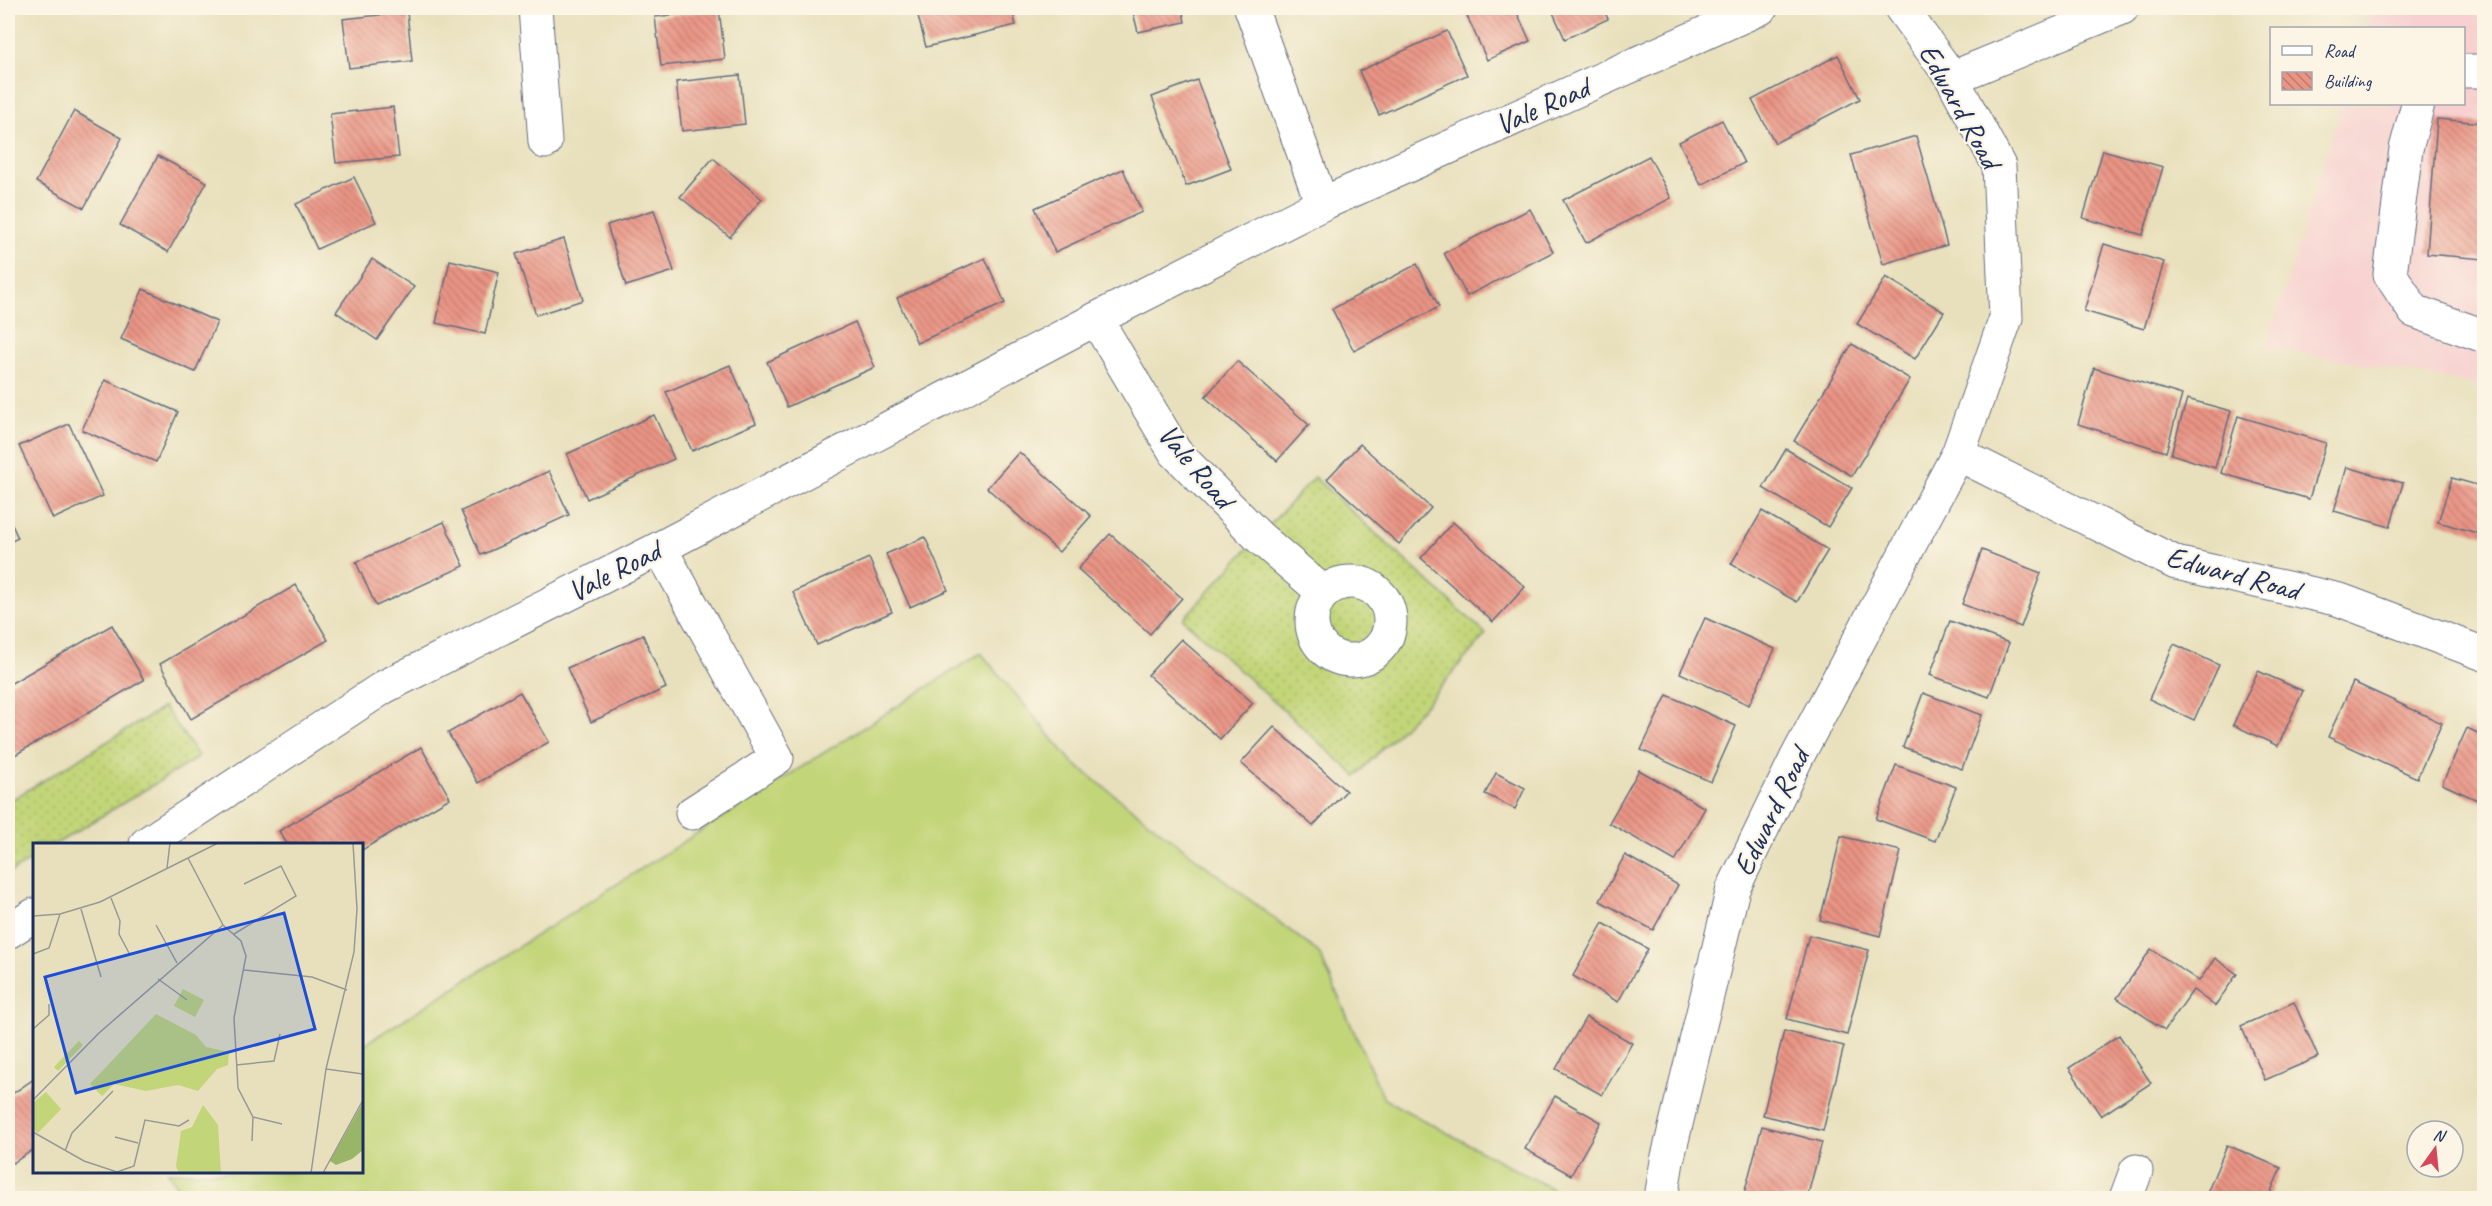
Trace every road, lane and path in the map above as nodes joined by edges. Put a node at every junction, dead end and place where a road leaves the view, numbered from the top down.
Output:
1 (535, 8) edge
2 (1251, 8) edge
3 (1761, 8) edge
4 (1901, 8) edge
5 (2122, 8) edge
6 (2465, 71) edge
7 (2484, 71) edge
8 (1952, 78) junction
9 (2418, 105) edge
10 (545, 142) dead end
11 (1322, 204) junction
12 (1096, 319) junction
13 (2484, 336) edge
14 (1958, 454) junction
15 (660, 548) junction
16 (1323, 592) dead end
17 (2484, 654) edge
18 (692, 813) dead end
19 (148, 843) edge
20 (33, 916) edge
21 (8, 932) edge
22 (1661, 1198) edge

1 - 10 street
2 - 11 street
3 - 11 street, Vale Road
4 - 8 street, Edward Road
5 - 8 street
6 - 7 street
8 - 14 street, Edward Road
9 - 13 street
11 - 12 street, Vale Road
12 - 15 street, Vale Road
12 - 16 street, Vale Road
14 - 17 street, Edward Road
14 - 22 street, Edward Road
15 - 18 street
15 - 19 street, Vale Road
20 - 21 street

